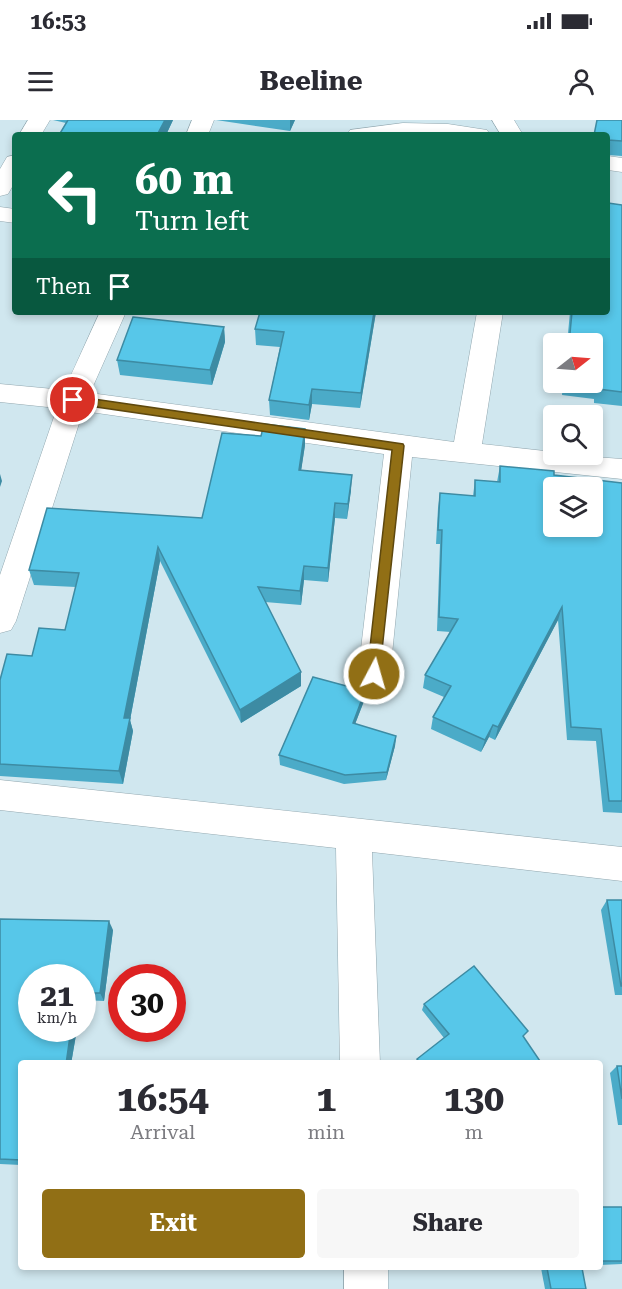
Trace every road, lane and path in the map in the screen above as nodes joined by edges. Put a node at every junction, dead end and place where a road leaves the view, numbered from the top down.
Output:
1 (374, 132) edge
2 (462, 132) edge
3 (12, 167) edge
4 (0, 189) edge
5 (112, 315) edge
6 (489, 315) edge
7 (0, 393) edge
8 (73, 400) junction
9 (399, 446) junction
10 (466, 454) junction
11 (622, 469) edge
12 (0, 621) edge
13 (374, 674) dead end
14 (0, 795) edge
15 (354, 834) junction
16 (622, 864) edge
17 (360, 1060) edge
18 (366, 1270) edge
19 (366, 1289) edge

1 - 2 street
3 - 4 street
5 - 8 street
6 - 10 street
7 - 8 street
8 - 9 street
8 - 12 street
9 - 10 street
9 - 13 street
10 - 11 street
14 - 15 street
15 - 16 street
15 - 17 street
18 - 19 street

